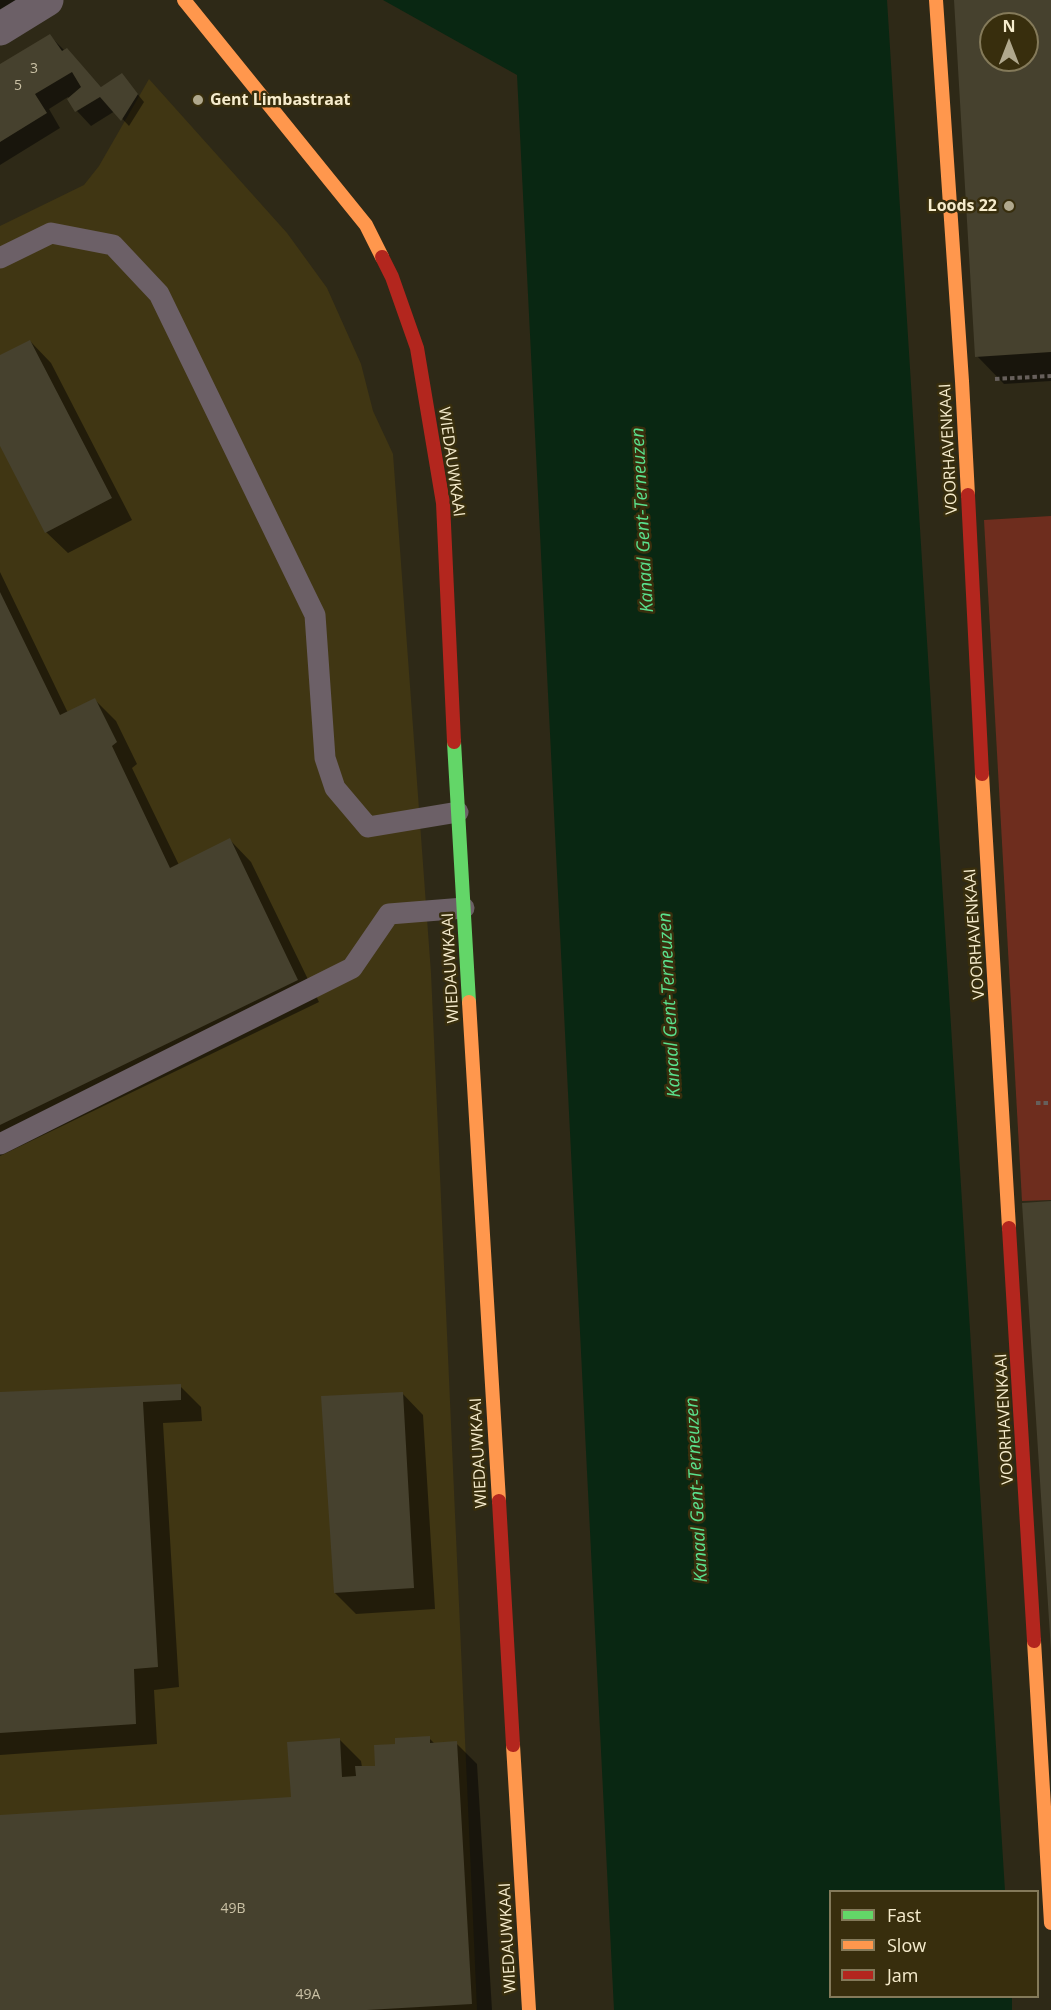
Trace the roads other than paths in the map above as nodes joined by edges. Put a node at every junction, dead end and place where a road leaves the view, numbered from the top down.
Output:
1 (47, 0) edge
2 (184, 0) edge
3 (936, 0) edge
4 (0, 29) edge
5 (0, 258) edge
6 (458, 812) junction
7 (464, 908) junction
8 (0, 1144) edge
9 (1050, 1867) edge
10 (1051, 1923) edge
11 (529, 2010) edge

1 - 4 street
2 - 6 main road, WIEDAUWKAAI
3 - 9 main road, VOORHAVENKAAI
5 - 6 lane
6 - 7 main road, WIEDAUWKAAI
7 - 8 lane
7 - 11 main road, WIEDAUWKAAI
9 - 10 main road, VOORHAVENKAAI

